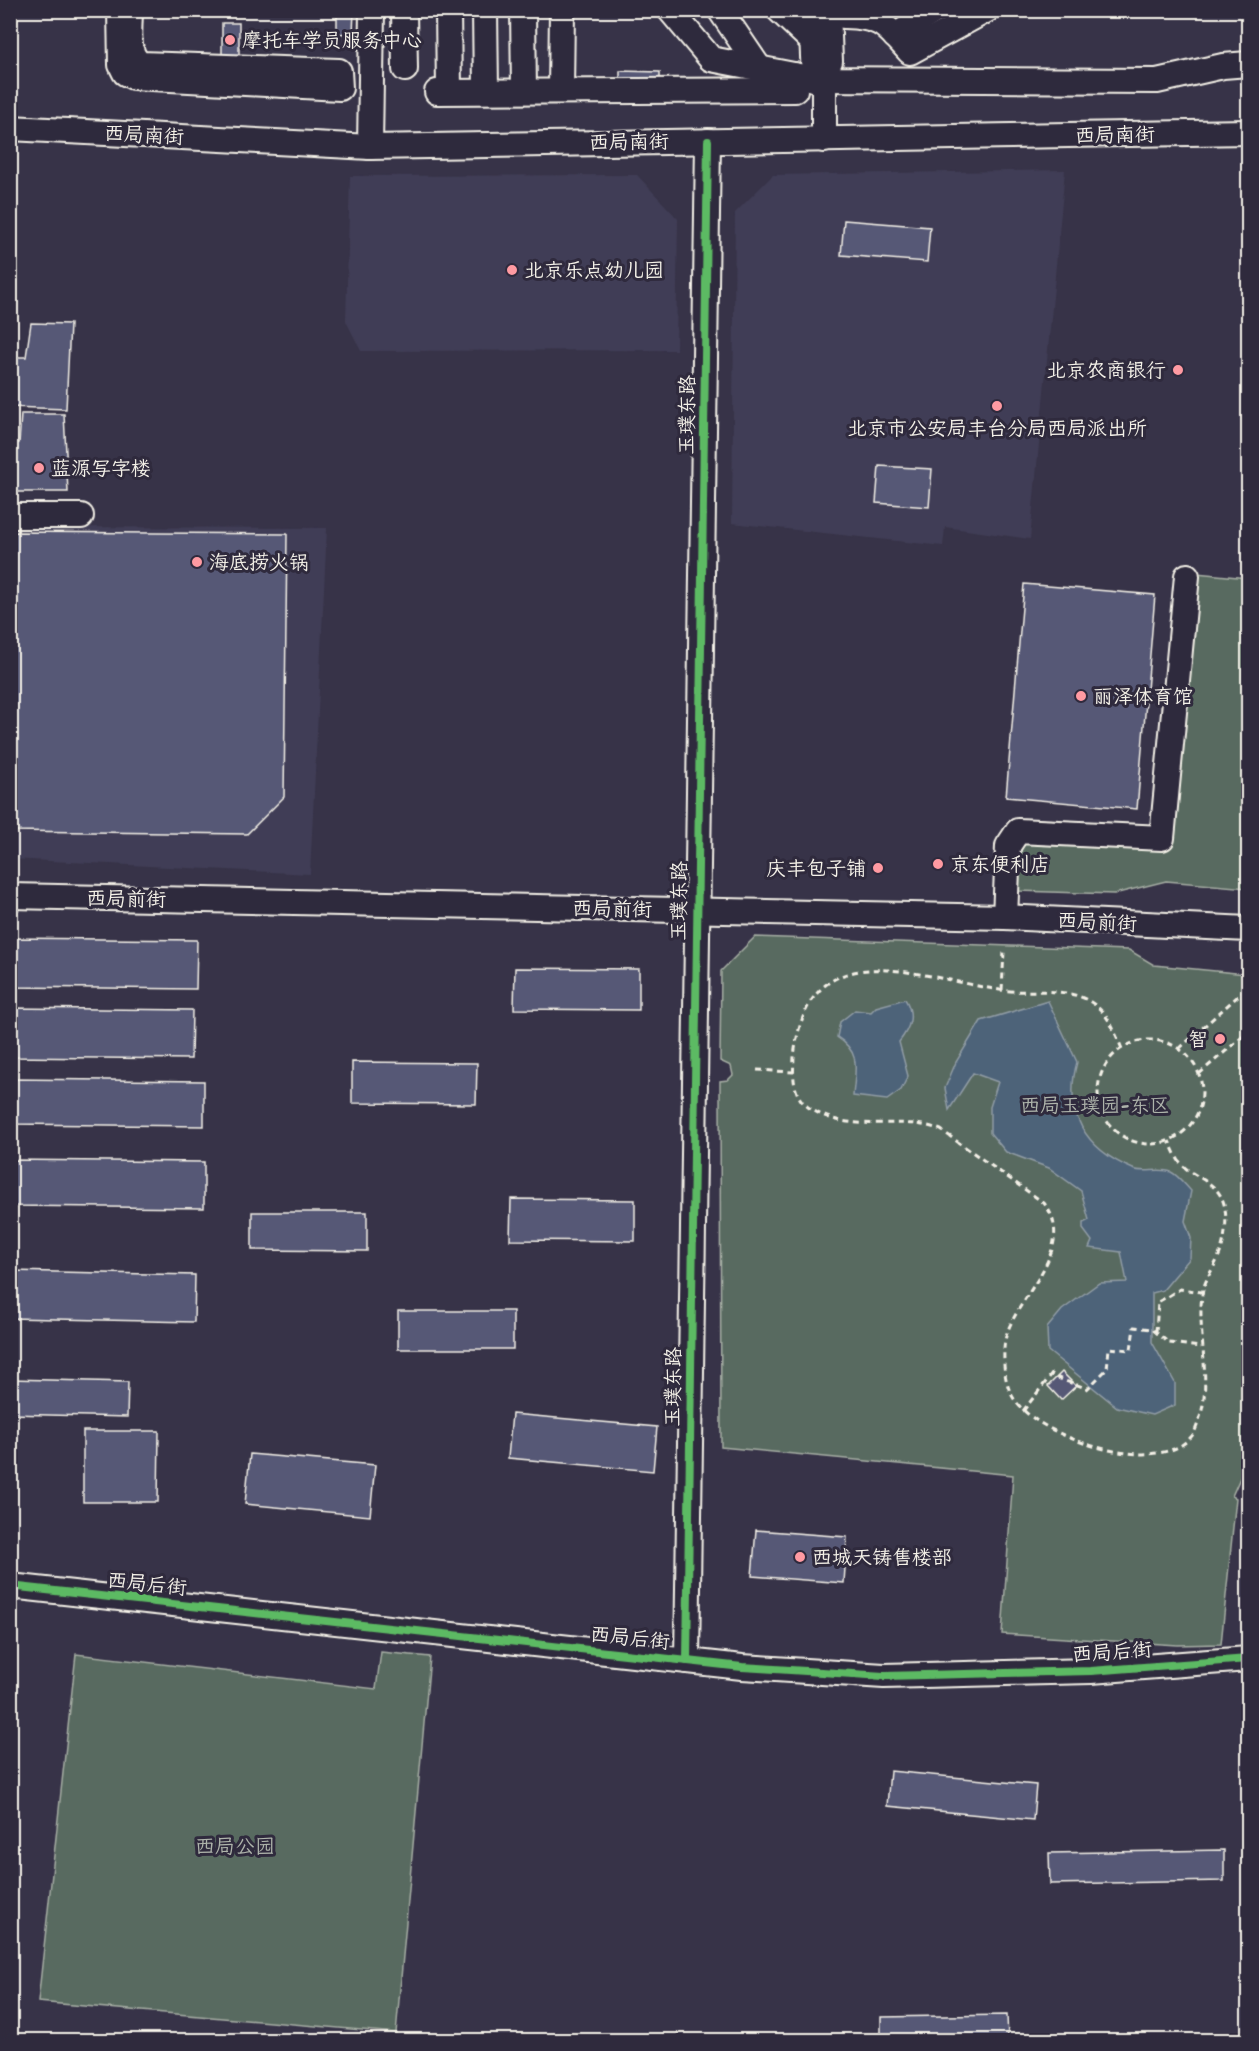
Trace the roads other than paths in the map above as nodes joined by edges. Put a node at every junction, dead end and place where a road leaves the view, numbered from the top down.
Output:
1 (120, 10) edge
2 (130, 10) edge
3 (372, 10) edge
4 (404, 10) edge
5 (448, 10) edge
6 (485, 10) edge
7 (523, 10) edge
8 (562, 10) edge
9 (670, 10) edge
10 (720, 10) edge
11 (779, 10) edge
12 (811, 10) edge
13 (936, 10) edge
14 (987, 10) edge
15 (832, 22) edge
16 (902, 44) junction
17 (1248, 64) edge
18 (1223, 66) junction
19 (405, 69) dead end
20 (760, 69) junction
21 (1248, 74) edge
22 (815, 78) junction
23 (486, 91) junction
24 (524, 91) junction
25 (561, 91) junction
26 (10, 128) edge
27 (1248, 132) edge
28 (824, 140) junction
29 (708, 141) junction
30 (370, 147) junction
31 (10, 516) edge
32 (81, 516) dead end
33 (1187, 576) dead end
34 (10, 896) edge
35 (696, 911) junction
36 (1005, 917) junction
37 (1248, 930) edge
38 (10, 1586) edge
39 (1248, 1659) edge
40 (687, 1661) junction

1 - 2 street
3 - 30 street
4 - 19 street
5 - 23 street
6 - 23 street
7 - 24 street
8 - 25 street
9 - 20 street
10 - 20 street
11 - 15 street
12 - 15 street
13 - 16 street
14 - 16 street
15 - 16 street
15 - 22 street
17 - 18 street
18 - 21 street
18 - 22 street
20 - 22 street
22 - 25 street
22 - 28 street
23 - 24 street
24 - 25 street
26 - 30 street, 西局南街
27 - 28 street, 西局南街
28 - 29 street, 西局南街
29 - 30 street, 西局南街
29 - 35 street, 玉璞东路
31 - 32 street
33 - 36 street
34 - 35 street, 西局前街
35 - 36 street, 西局前街
35 - 40 street, 玉璞东路
36 - 37 street, 西局前街
38 - 40 street, 西局后街
39 - 40 street, 西局后街

